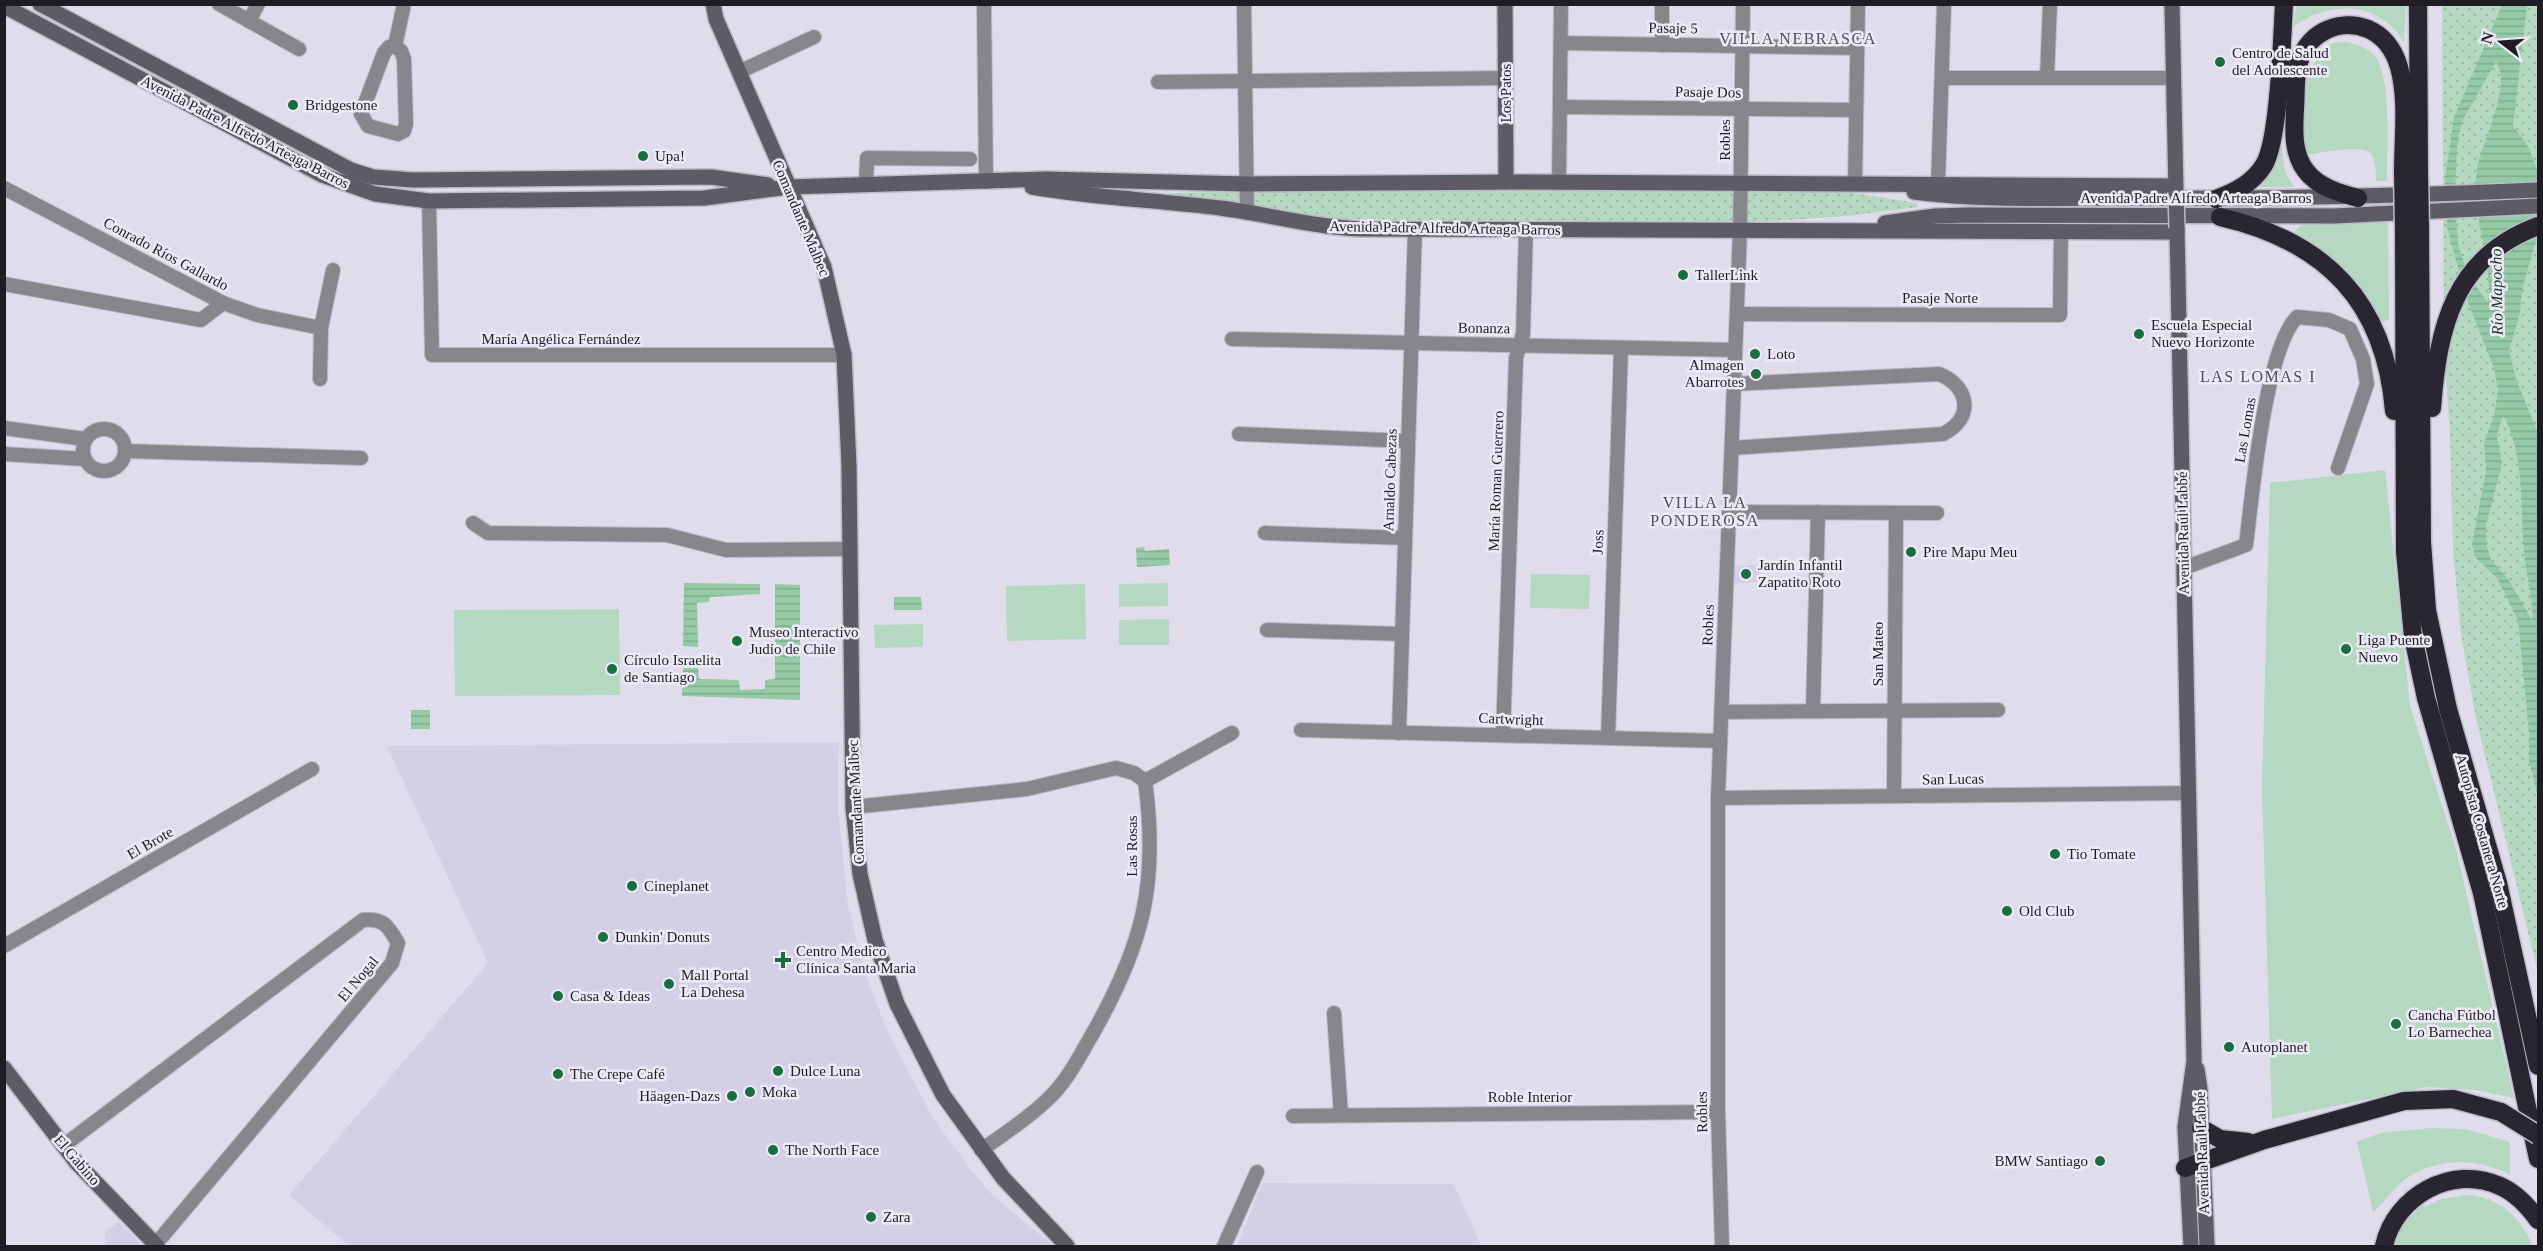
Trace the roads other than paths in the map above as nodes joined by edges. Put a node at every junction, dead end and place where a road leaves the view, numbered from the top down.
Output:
1 (40, 4) edge
2 (219, 4) edge
3 (258, 4) edge
4 (404, 4) edge
5 (703, 4) edge
6 (984, 4) edge
7 (1244, 4) edge
8 (1505, 4) edge
9 (1561, 4) edge
10 (1662, 4) edge
11 (1743, 4) edge
12 (1858, 4) edge
13 (1944, 4) edge
14 (2050, 4) edge
15 (2172, 4) edge
16 (2284, 4) edge
17 (2418, 4) edge
18 (4, 6) edge
19 (715, 12) edge
20 (249, 21) junction
21 (814, 37) dead end
22 (1561, 43) junction
23 (1662, 45) junction
24 (395, 46) junction
25 (1743, 46) junction
26 (1857, 48) junction
27 (299, 49) dead end
28 (740, 72) junction
29 (1505, 78) junction
30 (1942, 78) junction
31 (2047, 78) junction
32 (2173, 78) junction
33 (1158, 82) dead end
34 (1245, 83) junction
35 (1560, 107) junction
36 (1741, 109) junction
37 (1856, 110) junction
38 (970, 159) dead end
39 (2411, 172) junction
40 (1002, 181) junction
41 (986, 182) junction
42 (1506, 182) junction
43 (1559, 182) junction
44 (1247, 184) junction
45 (1741, 184) junction
46 (1855, 184) junction
47 (1938, 184) junction
48 (866, 185) junction
49 (789, 187) junction
50 (4, 188) edge
51 (2176, 189) junction
52 (2538, 190) edge
53 (2358, 198) junction
54 (2216, 199) junction
55 (429, 201) junction
56 (2410, 203) junction
57 (2538, 206) edge
58 (1247, 213) junction
59 (2220, 217) junction
60 (2538, 226) edge
61 (1415, 229) junction
62 (1526, 229) junction
63 (1740, 229) junction
64 (2412, 229) junction
65 (1856, 230) junction
66 (2177, 230) junction
67 (2061, 231) junction
68 (333, 270) dead end
69 (4, 284) edge
70 (222, 303) junction
71 (1737, 314) junction
72 (321, 328) junction
73 (1232, 339) dead end
74 (1411, 343) junction
75 (1520, 345) junction
76 (1621, 348) junction
77 (1735, 350) junction
78 (844, 355) junction
79 (320, 379) dead end
80 (1734, 384) junction
81 (4, 428) edge
82 (1239, 434) dead end
83 (85, 439) junction
84 (1408, 441) junction
85 (1732, 448) junction
86 (125, 451) junction
87 (4, 454) edge
88 (361, 458) dead end
89 (84, 459) junction
90 (2338, 468) dead end
91 (2422, 505) junction
92 (1729, 512) junction
93 (1818, 512) junction
94 (2404, 512) junction
95 (1896, 513) junction
96 (1937, 513) dead end
97 (472, 523) dead end
98 (1266, 533) dead end
99 (1405, 538) junction
100 (850, 549) junction
101 (2184, 568) junction
102 (1267, 630) dead end
103 (1402, 634) junction
104 (1894, 710) junction
105 (1998, 710) dead end
106 (1813, 711) junction
107 (1722, 712) junction
108 (1301, 730) dead end
109 (1399, 732) junction
110 (1232, 733) dead end
111 (1503, 735) junction
112 (1608, 738) junction
113 (1720, 741) junction
114 (312, 769) dead end
115 (1145, 781) junction
116 (2189, 793) junction
117 (1894, 796) junction
118 (1718, 798) junction
119 (854, 807) junction
120 (4, 946) edge
121 (1334, 1013) dead end
122 (2194, 1061) junction
123 (2538, 1066) edge
124 (4, 1068) edge
125 (1718, 1112) junction
126 (1341, 1115) junction
127 (1293, 1116) dead end
128 (2201, 1128) junction
129 (2538, 1135) edge
130 (2264, 1140) junction
131 (63, 1146) junction
132 (981, 1150) junction
133 (2538, 1159) edge
134 (2193, 1164) junction
135 (1257, 1172) dead end
136 (2538, 1220) edge
137 (156, 1246) edge
138 (1067, 1246) edge
139 (1224, 1246) edge
140 (1722, 1246) edge
141 (2191, 1246) edge
142 (2207, 1246) edge
143 (2384, 1246) edge

1 - 49 main road, Avenida Padre Alfredo Arteaga Barros
2 - 20 street
3 - 20 street
4 - 24 street
5 - 19 street
6 - 41 street
7 - 34 street
8 - 29 main road, Los Patos
9 - 22 street
10 - 23 street
11 - 25 street, Robles
12 - 26 street
13 - 30 street
14 - 31 street
15 - 32 main road, Avenida Raúl Labbé
16 - 54 highway
17 - 39 highway
18 - 55 main road, Avenida Padre Alfredo Arteaga Barros
19 - 28 main road, Comandante Malbec
20 - 27 street
21 - 28 street
22 - 23 street, Pasaje 5
22 - 35 street
23 - 25 street, Pasaje 5
24 - 24 street
25 - 26 street, Pasaje 5
25 - 36 street, Robles
26 - 37 street
28 - 49 main road, Comandante Malbec
29 - 34 street
29 - 42 main road, Los Patos
30 - 31 street
30 - 47 street
31 - 32 street
32 - 51 main road, Avenida Raúl Labbé
33 - 34 street
34 - 44 street
35 - 36 street, Pasaje Dos
35 - 43 street
36 - 37 street, Pasaje Dos
36 - 45 street, Robles
37 - 46 street
38 - 48 street
39 - 53 highway
39 - 64 highway, bridge
40 - 41 main road, Avenida Padre Alfredo Arteaga Barros
40 - 44 main road, Avenida Padre Alfredo Arteaga Barros
40 - 58 main road, Avenida Padre Alfredo Arteaga Barros
41 - 48 main road, Avenida Padre Alfredo Arteaga Barros
42 - 43 main road, Avenida Padre Alfredo Arteaga Barros
42 - 44 main road, Avenida Padre Alfredo Arteaga Barros
43 - 45 main road, Avenida Padre Alfredo Arteaga Barros
44 - 58 street
45 - 46 main road, Avenida Padre Alfredo Arteaga Barros
45 - 63 street, Robles
46 - 47 main road, Avenida Padre Alfredo Arteaga Barros
46 - 54 main road, Avenida Padre Alfredo Arteaga Barros
47 - 51 main road, Avenida Padre Alfredo Arteaga Barros
48 - 49 main road, Avenida Padre Alfredo Arteaga Barros
49 - 55 main road, Avenida Padre Alfredo Arteaga Barros
49 - 78 main road, Comandante Malbec
50 - 70 street, Conrado Ríos Gallardo
51 - 66 main road, Avenida Raúl Labbé, bridge
52 - 56 main road, Avenida Padre Alfredo Arteaga Barros
53 - 54 main road, Avenida Padre Alfredo Arteaga Barros
53 - 56 main road, Avenida Padre Alfredo Arteaga Barros
55 - 78 street, María Angélica Fernández
56 - 57 main road, Avenida Padre Alfredo Arteaga Barros
56 - 59 main road, Avenida Padre Alfredo Arteaga Barros
58 - 61 main road, Avenida Padre Alfredo Arteaga Barros
59 - 65 main road, Avenida Padre Alfredo Arteaga Barros
59 - 94 highway
60 - 91 highway
61 - 62 main road, Avenida Padre Alfredo Arteaga Barros
61 - 74 street, Arnaldo Cabezas
62 - 63 main road, Avenida Padre Alfredo Arteaga Barros
62 - 75 street, María Roman Guerrero
63 - 65 main road, Avenida Padre Alfredo Arteaga Barros
63 - 71 street, Robles
64 - 91 highway
64 - 94 highway
65 - 67 main road, Avenida Padre Alfredo Arteaga Barros
66 - 67 main road, Avenida Padre Alfredo Arteaga Barros
66 - 101 main road, Avenida Raúl Labbé
67 - 71 street, Pasaje Norte
68 - 72 street
69 - 70 street
70 - 72 street, Conrado Ríos Gallardo
71 - 77 street, Robles
72 - 79 street
73 - 74 street, Bonanza
74 - 75 street, Bonanza
74 - 84 street, Arnaldo Cabezas
75 - 76 street, Bonanza
75 - 111 street, María Roman Guerrero
76 - 77 street, Bonanza
76 - 112 street, Joss
77 - 80 street, Robles
78 - 100 main road, Comandante Malbec
80 - 85 street, Robles
80 - 85 street
81 - 83 street
82 - 84 street
83 - 86 street
83 - 89 street
84 - 99 street, Arnaldo Cabezas
85 - 92 street, Robles
86 - 88 street
86 - 89 street
87 - 89 street
90 - 101 street, Las Lomas
91 - 123 highway, Autopista Costanera Norte
92 - 93 street
92 - 107 street, Robles
93 - 95 street
93 - 106 street
94 - 133 highway, Autopista Costanera Norte
95 - 96 street
95 - 104 street, San Mateo
97 - 100 street
98 - 99 street
99 - 103 street, Arnaldo Cabezas
100 - 119 main road, Comandante Malbec
101 - 116 main road, Avenida Raúl Labbé
102 - 103 street
103 - 109 street, Arnaldo Cabezas
104 - 105 street
104 - 106 street
104 - 117 street, San Mateo
106 - 107 street
107 - 113 street, Robles
108 - 109 street, Cartwright
109 - 111 street, Cartwright
110 - 115 street
111 - 112 street, Cartwright
112 - 113 street, Cartwright
113 - 118 street, Robles
114 - 120 street, El Brote
115 - 119 street
115 - 132 street, Las Rosas
116 - 117 street, San Lucas
116 - 122 main road, Avenida Raúl Labbé
117 - 118 street, San Lucas
118 - 125 street, Robles
119 - 132 main road, Comandante Malbec
121 - 126 street
122 - 128 main road, Avenida Raúl Labbé
122 - 134 main road, Avenida Raúl Labbé
124 - 131 main road, El Gabino
125 - 126 street, Roble Interior
125 - 140 street, Robles
126 - 127 street, Roble Interior
128 - 130 highway
128 - 134 main road, Avenida Raúl Labbé
129 - 130 highway, bridge
130 - 134 highway
131 - 137 main road, El Gabino
131 - 137 street, El Nogal
132 - 138 main road, Comandante Malbec
134 - 141 main road, Avenida Raúl Labbé
134 - 142 main road, Avenida Raúl Labbé
135 - 139 street
136 - 143 highway

